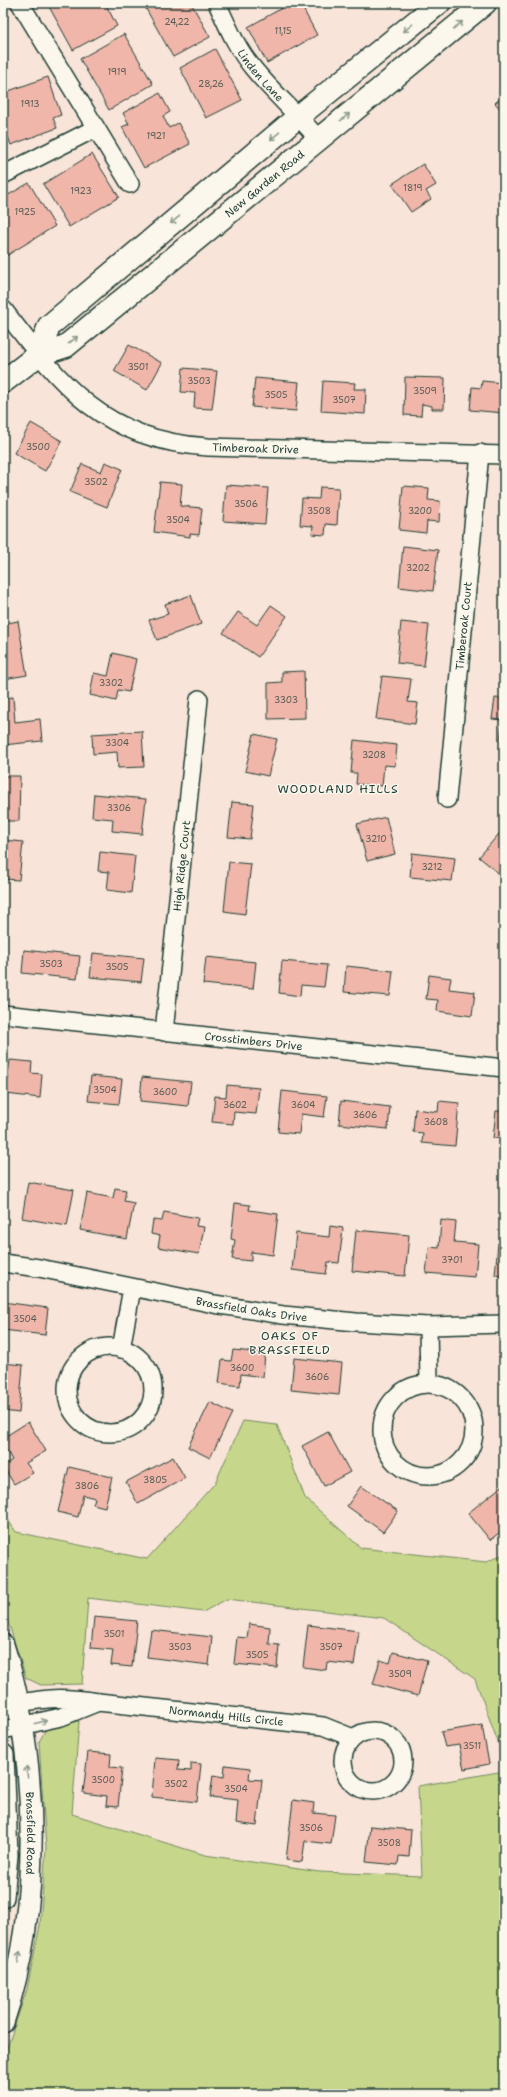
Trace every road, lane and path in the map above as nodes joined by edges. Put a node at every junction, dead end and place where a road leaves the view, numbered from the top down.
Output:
1 (20, 3) edge
2 (217, 3) edge
3 (439, 3) edge
4 (485, 3) edge
5 (375, 54) junction
6 (395, 76) junction
7 (299, 116) junction
8 (96, 128) junction
9 (318, 139) junction
10 (3, 175) edge
11 (130, 184) dead end
12 (3, 309) edge
13 (38, 354) junction
14 (3, 382) edge
15 (480, 453) junction
16 (504, 455) edge
17 (199, 699) dead end
18 (447, 798) dead end
19 (3, 1014) edge
20 (164, 1032) junction
21 (504, 1068) edge
22 (3, 1263) edge
23 (132, 1288) junction
24 (504, 1324) edge
25 (428, 1326) junction
26 (121, 1349) junction
27 (429, 1383) junction
28 (3, 1645) edge
29 (98, 1702) junction
30 (10, 1705) edge
31 (12, 1728) edge
32 (353, 1738) dead end
33 (3, 1755) edge
34 (3, 1897) edge
35 (3, 2022) edge

1 - 8 street
2 - 7 street, Linden Lane
3 -> 5 main road
6 -> 4 main road, New Garden Road
5 - 6 main road
5 - 7 main road
9 -> 6 main road, New Garden Road
7 - 9 street, Linden Lane
7 -> 13 main road
8 - 10 street
8 - 11 street
13 -> 9 main road, New Garden Road
12 - 13 street, Timberoak Drive
13 - 14 main road, New Garden Road
13 - 15 street, Timberoak Drive
15 - 16 street, Timberoak Drive
15 - 18 street, Timberoak Court
17 - 20 street, High Ridge Court
19 - 20 street, Crosstimbers Drive
20 - 21 street, Crosstimbers Drive
22 - 23 street, Brassfield Oaks Drive
23 - 25 street, Brassfield Oaks Drive
23 - 26 street
24 - 25 street, Brassfield Oaks Drive
25 - 27 street
26 - 26 street
27 - 27 street
28 - 30 street, Brassfield Road
29 - 30 street, Normandy Hills Circle
31 -> 29 street, Normandy Hills Circle
29 - 32 street, Normandy Hills Circle
30 - 31 street, Brassfield Road
35 -> 31 street, Brassfield Road
33 - 34 street, Brassfield Road

